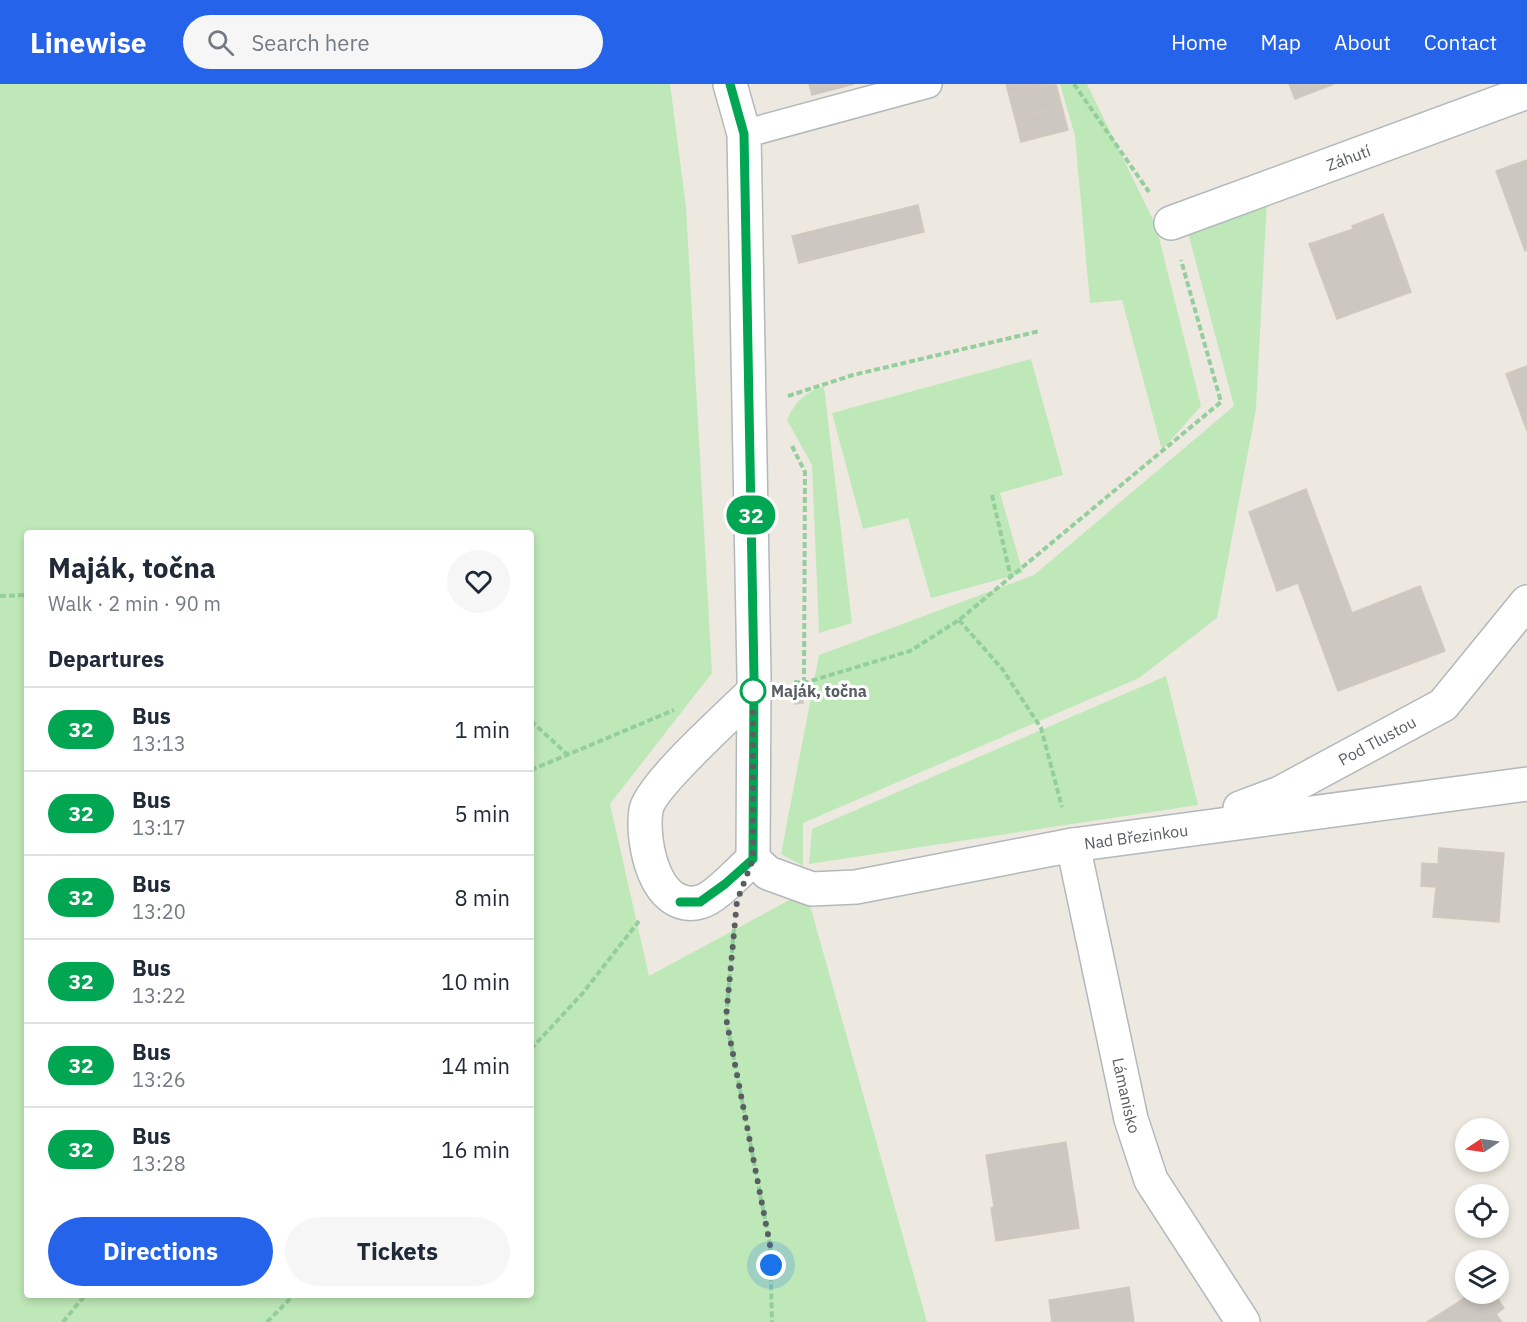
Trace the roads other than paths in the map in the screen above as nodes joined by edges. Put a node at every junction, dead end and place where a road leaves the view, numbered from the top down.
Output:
1 (730, 84) edge
2 (928, 84) edge
3 (1527, 92) edge
4 (744, 134) junction
5 (1171, 223) road end
6 (1527, 602) edge
7 (754, 685) junction
8 (1527, 784) edge
9 (1190, 828) junction
10 (1073, 845) junction
11 (753, 859) junction
12 (1243, 1322) edge

1 - 4 street
2 - 4 lane
3 - 5 street, Záhutí
4 - 7 street
6 - 9 street, Pod Tlustou
7 - 11 street
7 - 11 street
8 - 9 street, Nad Březinkou
9 - 10 street, Nad Březinkou
10 - 11 street, Nad Březinkou
10 - 12 street, Lámanisko

